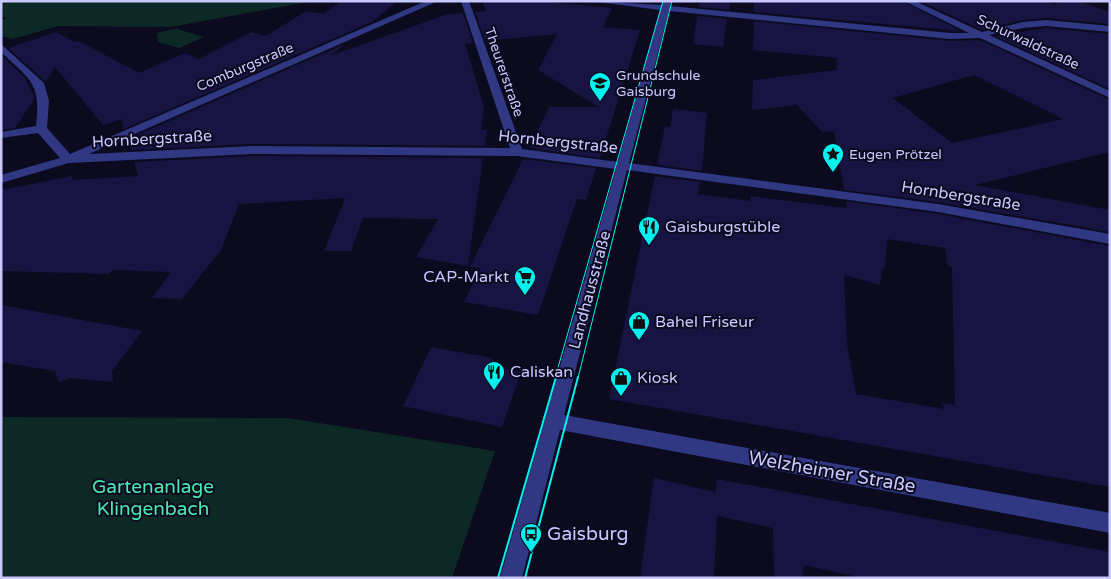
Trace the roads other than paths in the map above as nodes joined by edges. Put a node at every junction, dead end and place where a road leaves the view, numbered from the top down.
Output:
1 (434, 1) edge
2 (465, 1) edge
3 (594, 1) edge
4 (908, 1) edge
5 (666, 4) edge
6 (1110, 29) edge
7 (980, 35) junction
8 (1, 47) edge
9 (6, 54) edge
10 (1110, 95) edge
11 (41, 129) junction
12 (1, 135) edge
13 (517, 152) junction
14 (68, 159) junction
15 (624, 166) junction
16 (1, 179) edge
17 (1110, 239) edge
18 (555, 421) junction
19 (1110, 523) edge
20 (511, 578) edge

1 - 14 street, Comburgstraße
2 - 13 street, Theurerstraße
3 - 5 street
4 - 7 street, Schurwaldstraße
5 - 7 street
5 - 15 street, Landhausstraße
6 - 7 street
7 - 10 street, Schurwaldstraße
8 - 9 street
9 - 11 street
11 - 12 street
11 - 14 street
13 - 14 street, Hornbergstraße
13 - 15 street, Hornbergstraße
14 - 16 street, Hornbergstraße
15 - 17 street, Hornbergstraße
15 - 18 street, Landhausstraße
18 - 19 street, Welzheimer Straße
18 - 20 street, Landhausstraße

